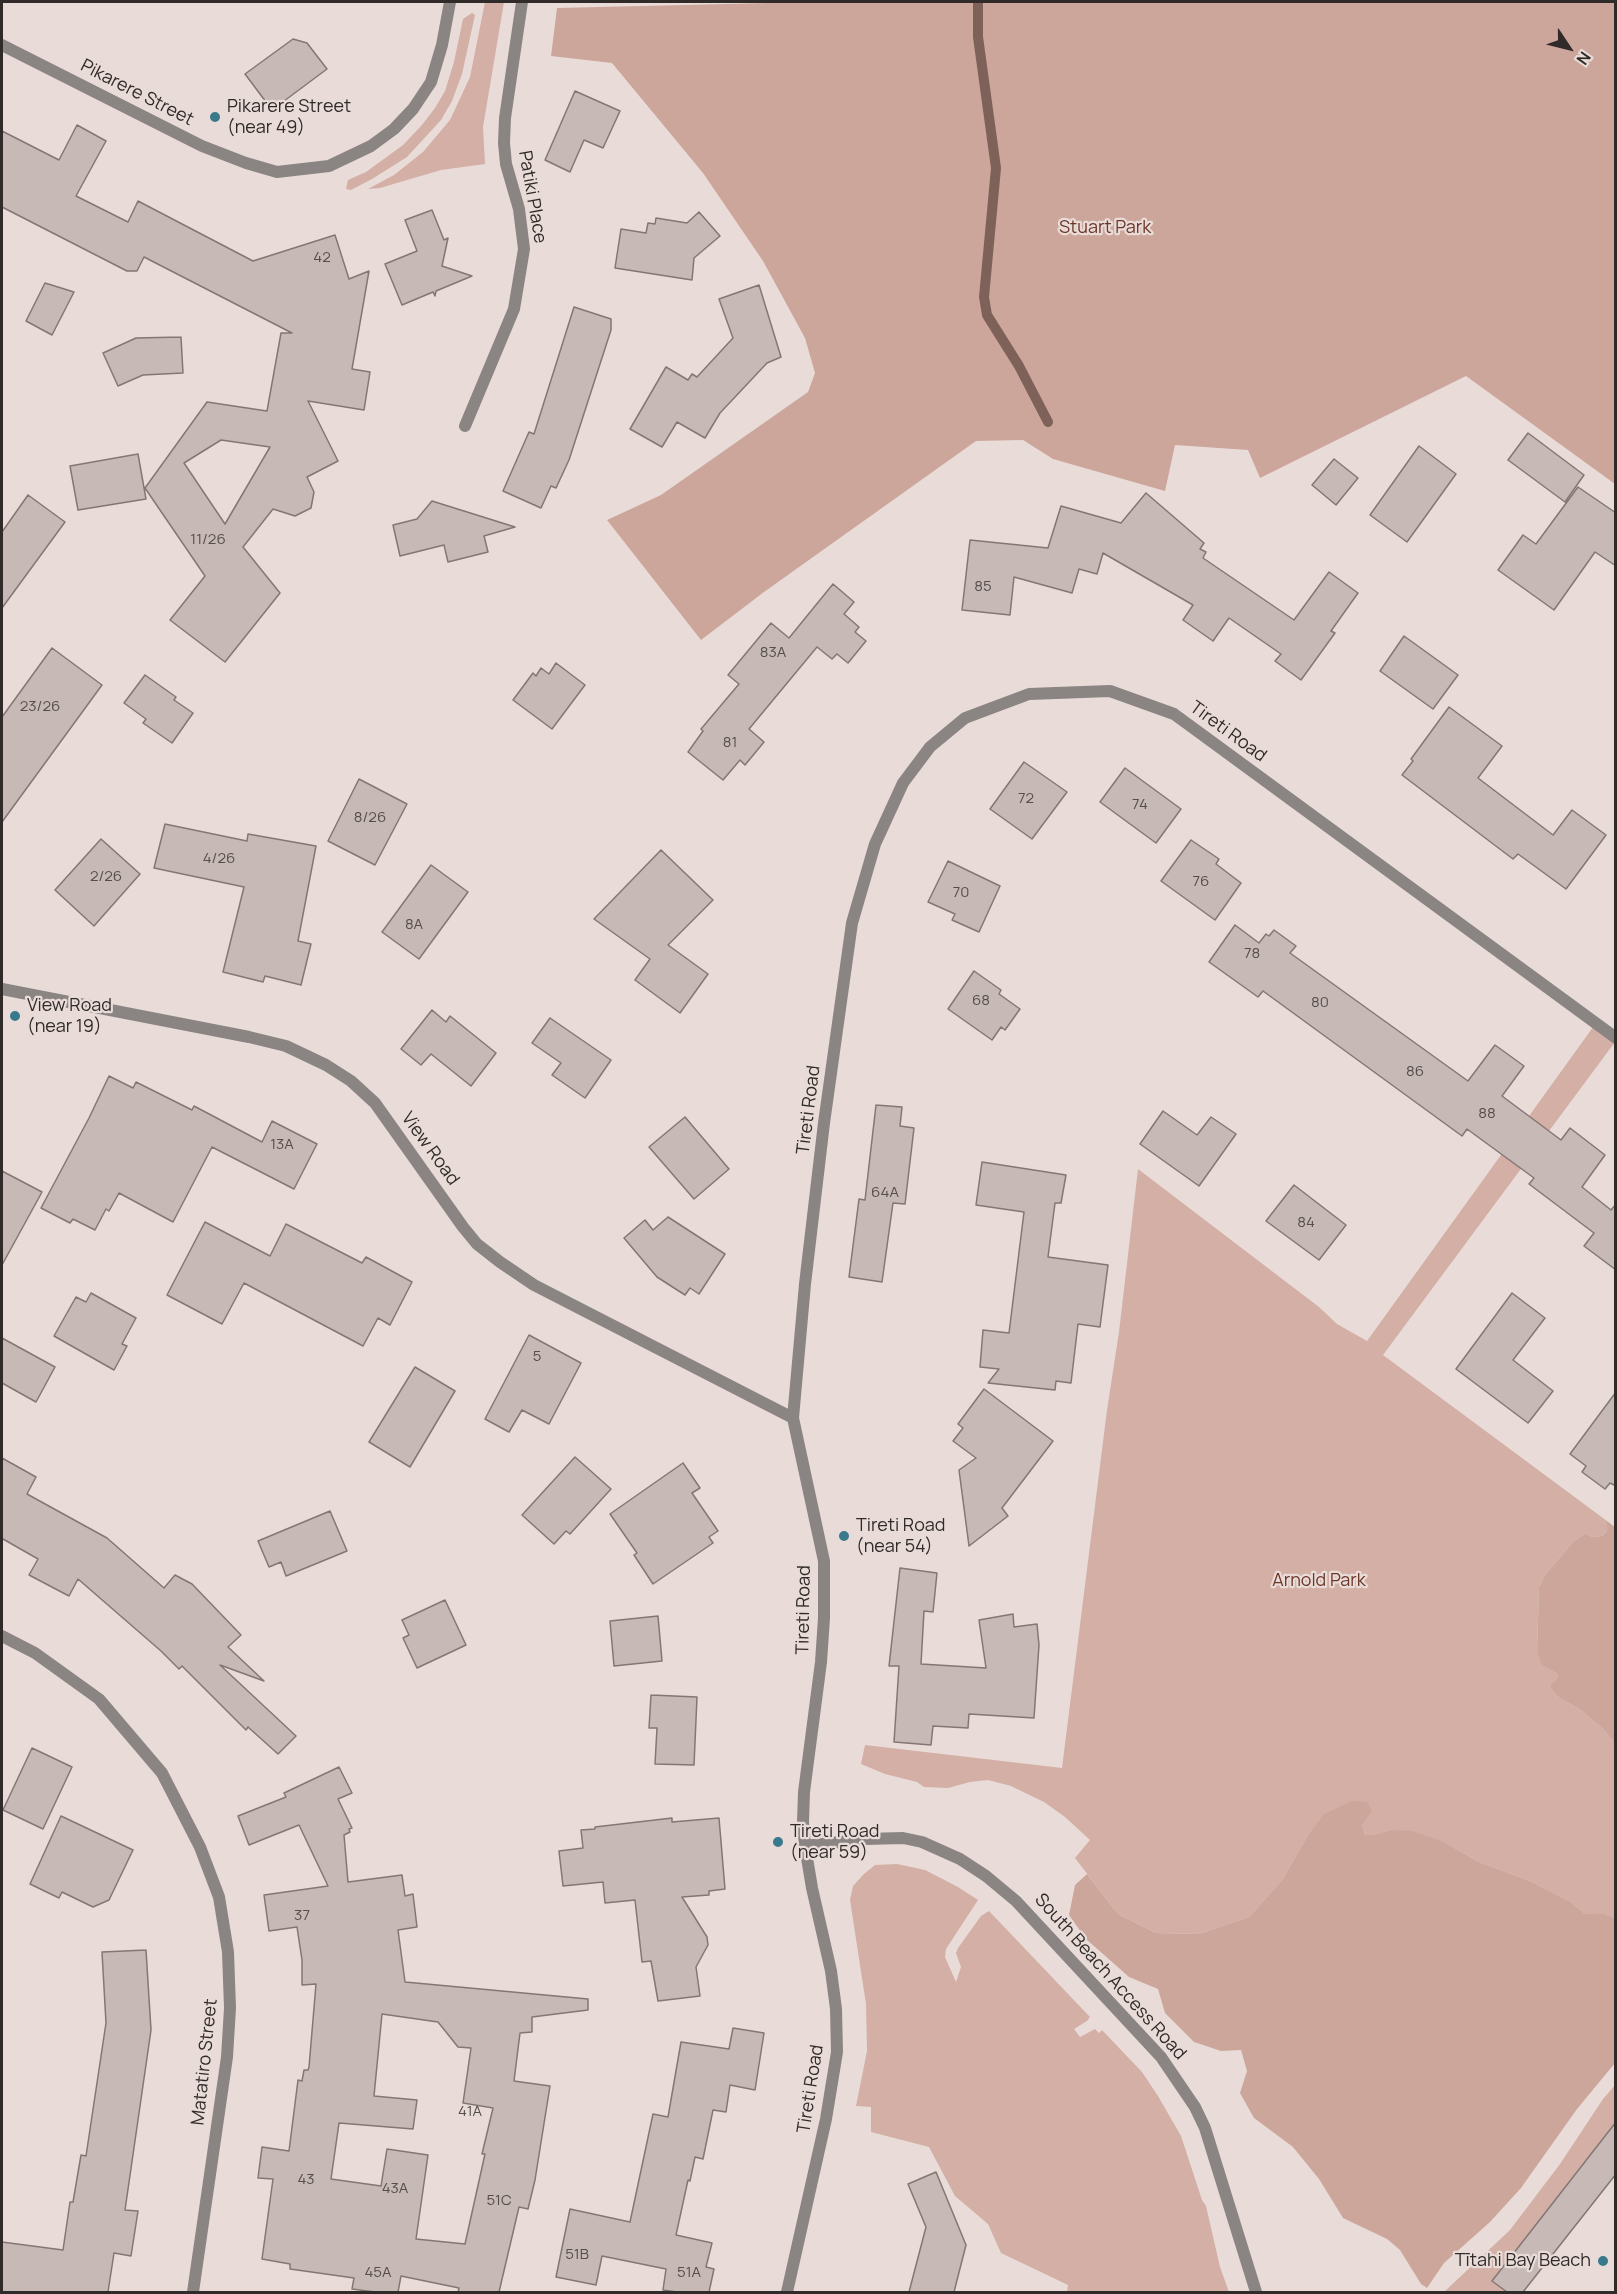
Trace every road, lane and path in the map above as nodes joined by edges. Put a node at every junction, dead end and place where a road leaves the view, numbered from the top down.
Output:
1 (450, 2) edge
2 (522, 2) edge
3 (2, 45) edge
4 (465, 426) dead end
5 (2, 989) edge
6 (1616, 1038) edge
7 (793, 1418) junction
8 (2, 1636) edge
9 (805, 1846) junction
10 (194, 2292) edge
11 (787, 2292) edge
12 (1256, 2292) edge

1 - 3 street, Pikarere Street
2 - 4 street, Patiki Place
5 - 7 street, View Road
6 - 7 street, Tireti Road
7 - 9 street, Tireti Road
8 - 10 street, Matatiro Street
9 - 11 street, Tireti Road
9 - 12 street, South Beach Access Road

